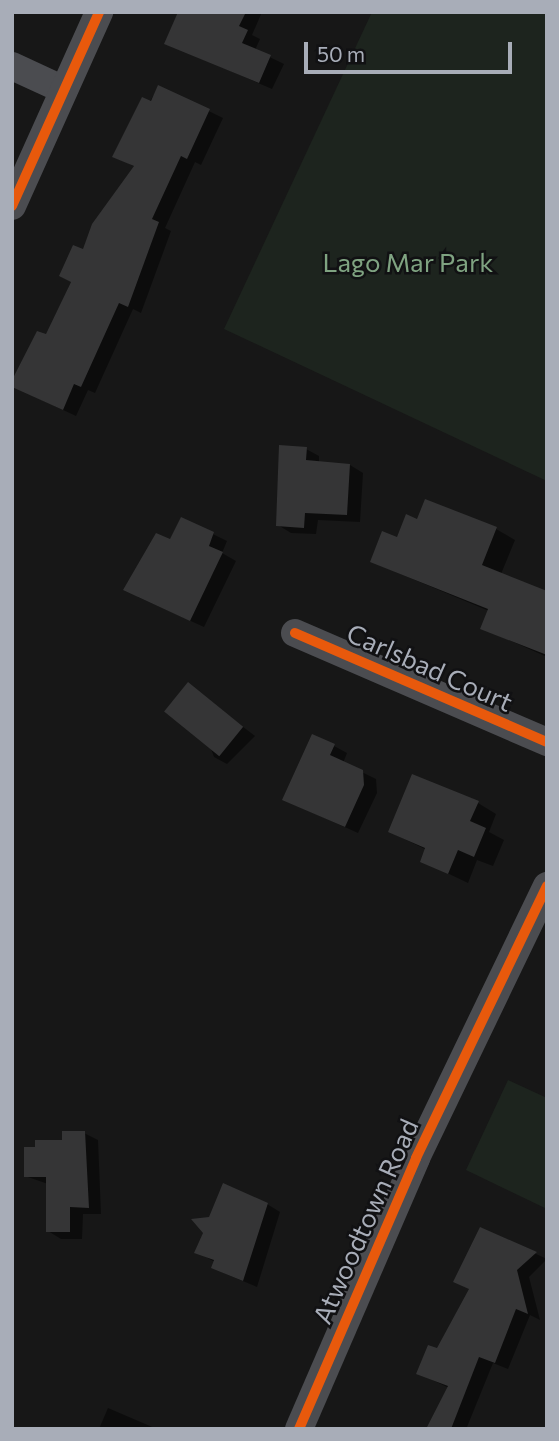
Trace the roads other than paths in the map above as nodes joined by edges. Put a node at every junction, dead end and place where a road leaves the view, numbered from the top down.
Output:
1 (99, 12) edge
2 (12, 66) edge
3 (64, 90) junction
4 (12, 206) edge
5 (295, 632) dead end
6 (547, 742) edge
7 (547, 886) edge
8 (299, 1429) edge

1 - 3 street
2 - 3 street
3 - 4 street
5 - 6 street, Carlsbad Court
7 - 8 street, Atwoodtown Road

